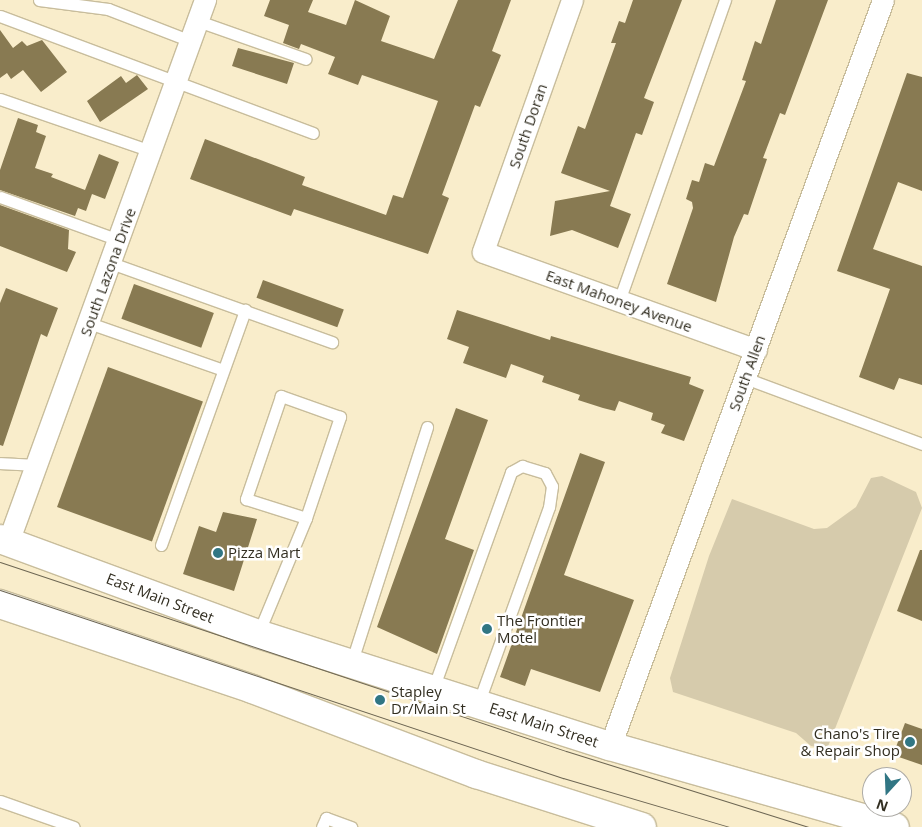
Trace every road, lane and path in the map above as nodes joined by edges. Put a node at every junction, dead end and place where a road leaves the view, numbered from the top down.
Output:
1 (39, 0) edge
2 (205, 0) edge
3 (572, 0) edge
4 (725, 0) edge
5 (883, 0) edge
6 (0, 16) edge
7 (198, 21) junction
8 (191, 41) junction
9 (306, 59) dead end
10 (176, 82) junction
11 (0, 99) edge
12 (313, 133) dead end
13 (152, 151) junction
14 (0, 198) edge
15 (119, 240) junction
16 (483, 252) joint
17 (111, 262) junction
18 (619, 301) junction
19 (245, 310) junction
20 (89, 323) junction
21 (332, 342) dead end
22 (756, 350) junction
23 (223, 370) junction
24 (745, 378) junction
25 (427, 426) dead end
26 (922, 444) edge
27 (0, 463) edge
28 (36, 465) junction
29 (306, 518) junction
30 (4, 541) edge
31 (161, 545) dead end
32 (0, 604) edge
33 (258, 634) junction
34 (351, 664) junction
35 (433, 689) junction
36 (478, 704) junction
37 (610, 746) junction
38 (0, 801) edge
39 (74, 827) edge
40 (322, 827) edge
41 (351, 827) edge
42 (642, 827) edge
43 (895, 827) edge

1 - 8 lane
2 - 7 street, South Lazona Drive
3 - 16 street, South Doran
4 - 18 lane
5 - 22 street, South Allen
6 - 10 lane
7 - 8 street, South Lazona Drive
7 - 9 lane
8 - 10 street, South Lazona Drive
10 - 12 lane
10 - 13 street, South Lazona Drive
11 - 13 lane
13 - 15 street, South Lazona Drive
14 - 15 lane
15 - 17 street, South Lazona Drive
16 - 18 street, East Mahoney Avenue
17 - 19 lane
17 - 20 street, South Lazona Drive
18 - 22 street, East Mahoney Avenue
19 - 21 lane
19 - 23 lane
20 - 23 lane
20 - 28 street, South Lazona Drive
22 - 24 street, South Allen
23 - 31 lane
24 - 26 lane
24 - 37 street, South Allen
25 - 34 lane
27 - 28 lane
28 - 30 street, South Lazona Drive
29 - 29 lane
29 - 33 lane
30 - 33 main road, East Main Street
32 - 42 main road
33 - 34 main road, East Main Street
34 - 35 main road, East Main Street
35 - 36 main road, East Main Street
35 - 36 lane
36 - 37 main road, East Main Street
37 - 43 main road, East Main Street
38 - 39 lane
40 - 41 lane

